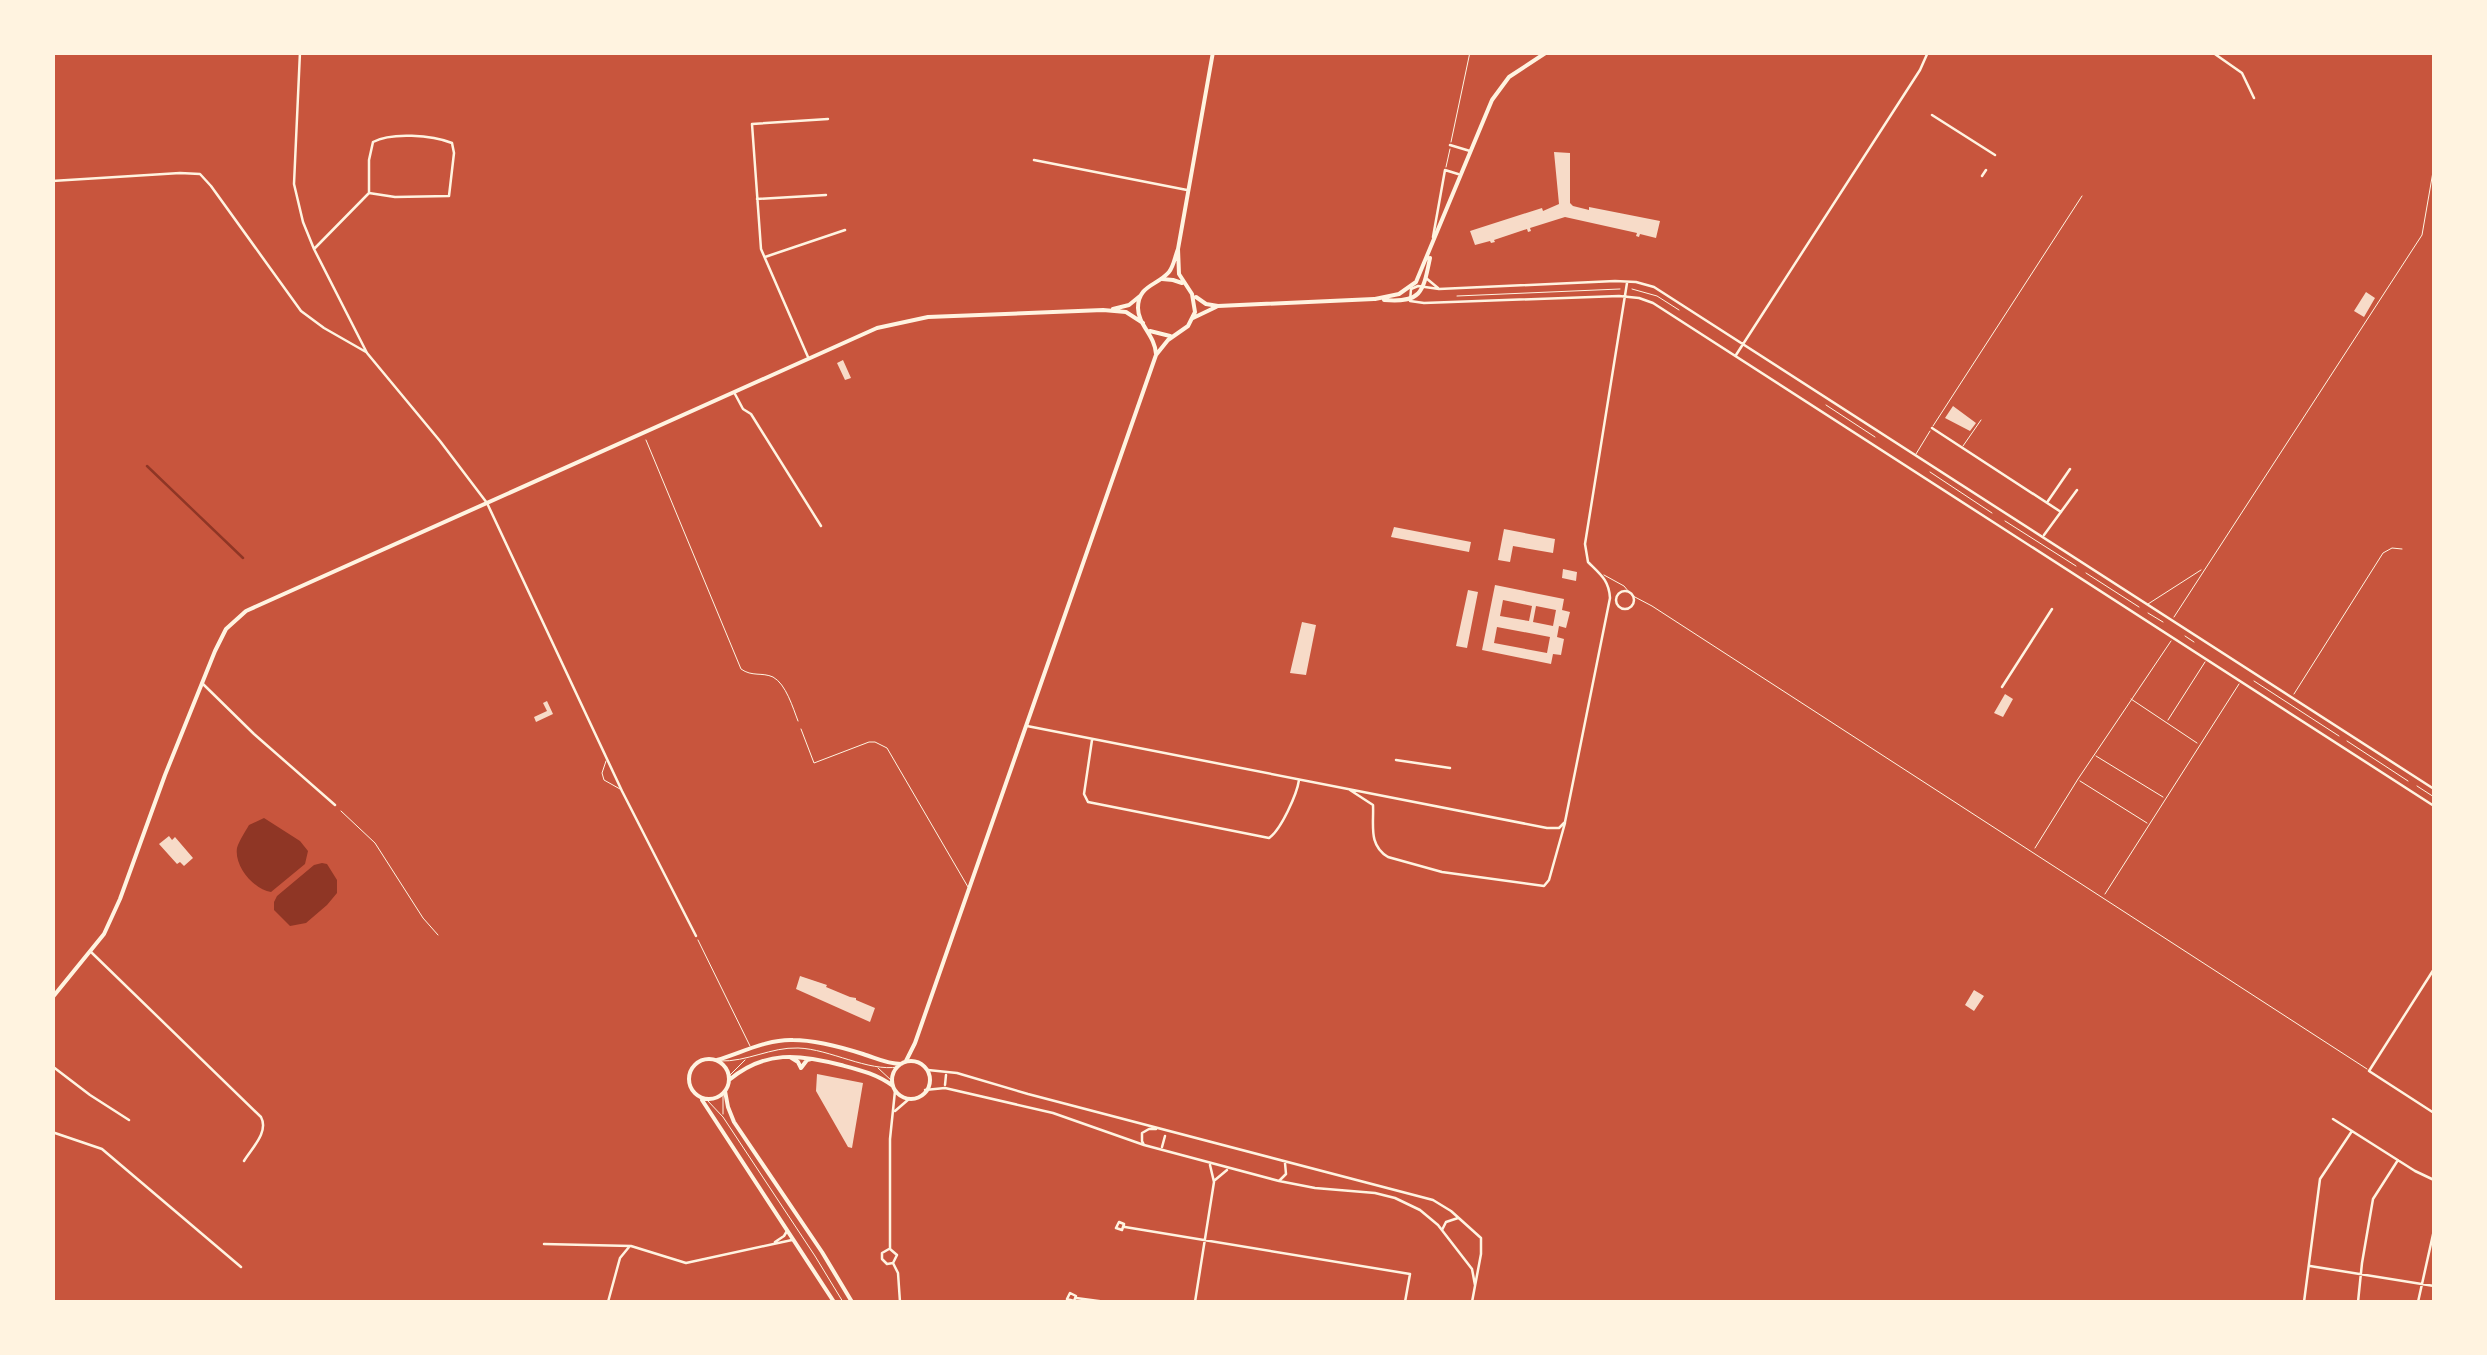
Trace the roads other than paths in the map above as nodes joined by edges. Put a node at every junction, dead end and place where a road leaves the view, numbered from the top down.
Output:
1 (300, 52) edge
2 (1212, 52) edge
3 (1470, 52) edge
4 (1547, 52) edge
5 (1928, 52) edge
6 (2212, 52) edge
7 (2254, 98) dead end
8 (1932, 114) dead end
9 (828, 120) dead end
10 (1450, 144) junction
11 (1471, 151) junction
12 (1995, 154) dead end
13 (1034, 160) dead end
14 (2434, 166) edge
15 (1445, 170) junction
16 (1986, 170) dead end
17 (1462, 176) junction
18 (1982, 176) dead end
19 (52, 181) edge
20 (1189, 190) junction
21 (368, 193) junction
22 (826, 195) dead end
23 (2082, 196) dead end
24 (756, 200) junction
25 (846, 230) dead end
26 (1432, 248) junction
27 (314, 249) junction
28 (1178, 249) junction
29 (764, 258) junction
30 (1426, 278) junction
31 (1158, 280) junction
32 (1627, 282) junction
33 (1185, 286) junction
34 (1412, 287) junction
35 (1423, 287) junction
36 (1439, 289) junction
37 (1192, 294) junction
38 (1141, 295) junction
39 (1626, 297) junction
40 (1375, 300) junction
41 (1409, 300) junction
42 (1436, 304) junction
43 (1218, 306) junction
44 (1103, 310) junction
45 (1193, 318) junction
46 (1143, 323) junction
47 (1149, 330) junction
48 (1175, 335) junction
49 (1744, 343) junction
50 (367, 353) junction
51 (1156, 355) junction
52 (1736, 356) junction
53 (808, 358) junction
54 (1777, 365) junction
55 (1769, 378) junction
56 (734, 392) junction
57 (1981, 420) dead end
58 (1932, 428) junction
59 (1962, 448) junction
60 (1916, 454) junction
61 (1904, 464) junction
62 (2070, 470) dead end
63 (2077, 490) dead end
64 (486, 503) junction
65 (2047, 503) junction
66 (2003, 510) junction
67 (2060, 512) junction
68 (1995, 523) junction
69 (821, 526) dead end
70 (2043, 536) junction
71 (2402, 549) dead end
72 (2086, 564) junction
73 (2204, 569) junction
74 (1604, 576) junction
75 (2078, 576) junction
76 (2182, 580) junction
77 (2189, 591) junction
78 (2148, 604) junction
79 (2052, 609) dead end
80 (2140, 616) junction
81 (2172, 620) junction
82 (2181, 626) junction
83 (2165, 632) junction
84 (2174, 638) junction
85 (2207, 659) junction
86 (2249, 669) junction
87 (2241, 681) junction
88 (202, 682) junction
89 (2002, 688) dead end
90 (2292, 697) junction
91 (2131, 699) junction
92 (2166, 722) junction
93 (1027, 726) junction
94 (801, 729) road end
95 (2347, 733) junction
96 (1092, 738) junction
97 (2200, 744) junction
98 (2340, 745) junction
99 (2094, 754) junction
100 (606, 757) junction
101 (1396, 760) dead end
102 (1450, 768) dead end
103 (2417, 778) junction
104 (2078, 779) junction
105 (1300, 780) junction
106 (1349, 789) junction
107 (2434, 789) edge
108 (2410, 790) junction
109 (622, 791) junction
110 (2165, 799) junction
111 (336, 806) road end
112 (2434, 806) edge
113 (1565, 822) junction
114 (2150, 824) junction
115 (2033, 851) junction
116 (969, 890) junction
117 (2103, 896) junction
118 (696, 936) joint
119 (91, 952) junction
120 (2434, 969) edge
121 (53, 997) edge
122 (915, 1043) junction
123 (751, 1049) junction
124 (783, 1056) junction
125 (748, 1059) junction
126 (816, 1059) junction
127 (718, 1061) junction
128 (920, 1062) junction
129 (901, 1064) junction
130 (52, 1066) edge
131 (875, 1066) junction
132 (928, 1070) junction
133 (2369, 1070) junction
134 (946, 1075) dead end
135 (729, 1078) junction
136 (945, 1085) dead end
137 (893, 1086) junction
138 (925, 1090) junction
139 (724, 1093) junction
140 (909, 1098) junction
141 (705, 1100) junction
142 (894, 1112) junction
143 (2434, 1113) edge
144 (723, 1118) junction
145 (2333, 1119) dead end
146 (129, 1120) dead end
147 (2352, 1131) junction
148 (52, 1132) edge
149 (1166, 1133) junction
150 (1144, 1145) junction
151 (1162, 1147) dead end
152 (2398, 1160) junction
153 (244, 1161) dead end
154 (1284, 1161) junction
155 (1210, 1164) junction
156 (1229, 1169) junction
157 (2434, 1180) edge
158 (1279, 1181) junction
159 (1214, 1182) junction
160 (1459, 1218) junction
161 (785, 1226) junction
162 (1125, 1227) dead end
163 (1442, 1230) junction
164 (2434, 1230) edge
165 (1204, 1240) junction
166 (774, 1242) junction
167 (544, 1244) dead end
168 (797, 1244) junction
169 (630, 1246) junction
170 (890, 1248) junction
171 (893, 1263) junction
172 (2309, 1266) junction
173 (241, 1267) dead end
174 (2361, 1274) junction
175 (2422, 1282) junction
176 (1475, 1286) junction
177 (2434, 1286) edge
178 (1076, 1298) dead end
179 (608, 1302) edge
180 (834, 1302) edge
181 (843, 1302) edge
182 (852, 1302) edge
183 (900, 1302) edge
184 (1106, 1302) edge
185 (1195, 1302) edge
186 (1405, 1302) edge
187 (1472, 1302) edge
188 (2304, 1302) edge
189 (2358, 1302) edge
190 (2418, 1302) edge

1 - 27 street
2 - 20 street
3 - 10 lane
4 - 11 street
5 - 49 street
6 - 7 street
8 - 12 street
9 - 24 street
10 - 11 street
10 - 15 lane
11 - 17 street
13 - 20 street
14 - 73 lane
15 - 17 street
15 - 26 street
16 - 18 street
17 - 26 street
19 - 50 street
20 - 28 street
21 - 21 street
21 - 27 street
22 - 24 street
23 - 58 lane
24 - 29 street
25 - 29 street
26 - 30 street
26 - 34 street
27 - 50 street
28 - 31 street
28 - 33 street
29 - 53 street
30 - 35 street
30 - 36 street
31 - 33 street
31 - 38 street
32 - 36 street
32 - 39 street
32 - 49 street
33 - 37 street
34 - 35 street
34 - 40 street
34 - 41 street
35 - 36 street
35 - 41 street
36 - 42 street
37 - 43 street
37 - 45 street
38 - 44 street
38 - 46 street
39 - 42 street
39 - 52 street
39 - 74 street
40 - 41 street
40 - 43 street
41 - 42 street
43 - 45 street
44 - 46 street
44 - 53 street
45 - 48 street
46 - 47 street
47 - 48 street
47 - 51 street
48 - 51 street
49 - 52 street
49 - 54 street
50 - 64 street
51 - 93 street
52 - 55 street
53 - 56 street
54 - 55 street
54 - 60 street
55 - 61 street
56 - 64 street
56 - 69 street
57 - 59 lane
58 - 59 street
58 - 60 lane
59 - 65 street
60 - 61 street
60 - 66 street
61 - 68 street
62 - 65 street
63 - 67 street
64 - 88 street
64 - 100 street
65 - 67 street
66 - 68 street
66 - 70 street
67 - 70 street
68 - 75 street
70 - 72 street
71 - 90 lane
72 - 75 street
72 - 78 street
73 - 76 lane
73 - 77 lane
74 - 113 street
74 - 115 lane
75 - 80 street
76 - 77 lane
76 - 78 lane
77 - 81 lane
78 - 80 street
78 - 81 street
79 - 89 street
80 - 83 street
81 - 82 street
81 - 83 street
82 - 84 street
82 - 86 street
83 - 84 street
84 - 85 street
84 - 91 lane
85 - 87 street
85 - 92 lane
86 - 87 street
86 - 90 street
87 - 97 lane
87 - 98 street
88 - 111 street
88 - 119 street
90 - 95 street
91 - 92 lane
91 - 99 lane
92 - 97 lane
93 - 96 street
93 - 116 street
94 - 116 lane
95 - 98 street
95 - 103 street
96 - 105 street
96 - 105 street
97 - 110 lane
98 - 108 street
99 - 104 lane
99 - 110 lane
100 - 109 street
100 - 109 lane
101 - 102 street
103 - 107 street
103 - 108 street
104 - 114 lane
104 - 115 lane
105 - 106 street
106 - 113 street
106 - 113 street
108 - 112 street
109 - 118 street
110 - 114 lane
114 - 117 lane
115 - 117 lane
116 - 122 street
117 - 133 lane
118 - 123 lane
119 - 121 street
119 - 153 street
120 - 133 street
122 - 128 street
122 - 129 street
123 - 127 street
123 - 129 street
124 - 126 street
124 - 126 street
124 - 135 street
125 - 127 lane
125 - 131 lane
125 - 135 lane
126 - 137 street
127 - 135 street
127 - 141 street
128 - 129 street
128 - 132 street
129 - 131 lane
129 - 137 street
130 - 146 street
131 - 137 lane
132 - 138 street
132 - 149 street
133 - 143 street
134 - 136 street
135 - 139 street
137 - 140 street
137 - 142 street
138 - 140 street
138 - 150 street
139 - 141 street
139 - 144 lane
139 - 182 street
140 - 142 street
141 - 144 lane
141 - 161 street
142 - 170 street
144 - 181 lane
145 - 147 street
147 - 152 street
147 - 172 street
148 - 173 street
149 - 150 street
149 - 151 street
149 - 154 street
150 - 155 street
152 - 157 street
152 - 174 street
154 - 158 street
154 - 160 street
155 - 156 street
155 - 159 street
156 - 158 street
156 - 159 street
158 - 163 street
159 - 165 street
160 - 163 street
160 - 176 street
161 - 166 street
161 - 168 street
162 - 165 street
163 - 176 street
164 - 175 street
165 - 185 street
165 - 186 street
166 - 168 street
166 - 169 street
167 - 169 street
168 - 180 street
169 - 179 street
170 - 171 street
170 - 171 street
171 - 183 street
172 - 174 street
172 - 188 street
174 - 175 street
174 - 189 street
175 - 177 street
175 - 190 street
176 - 187 street
178 - 184 street

